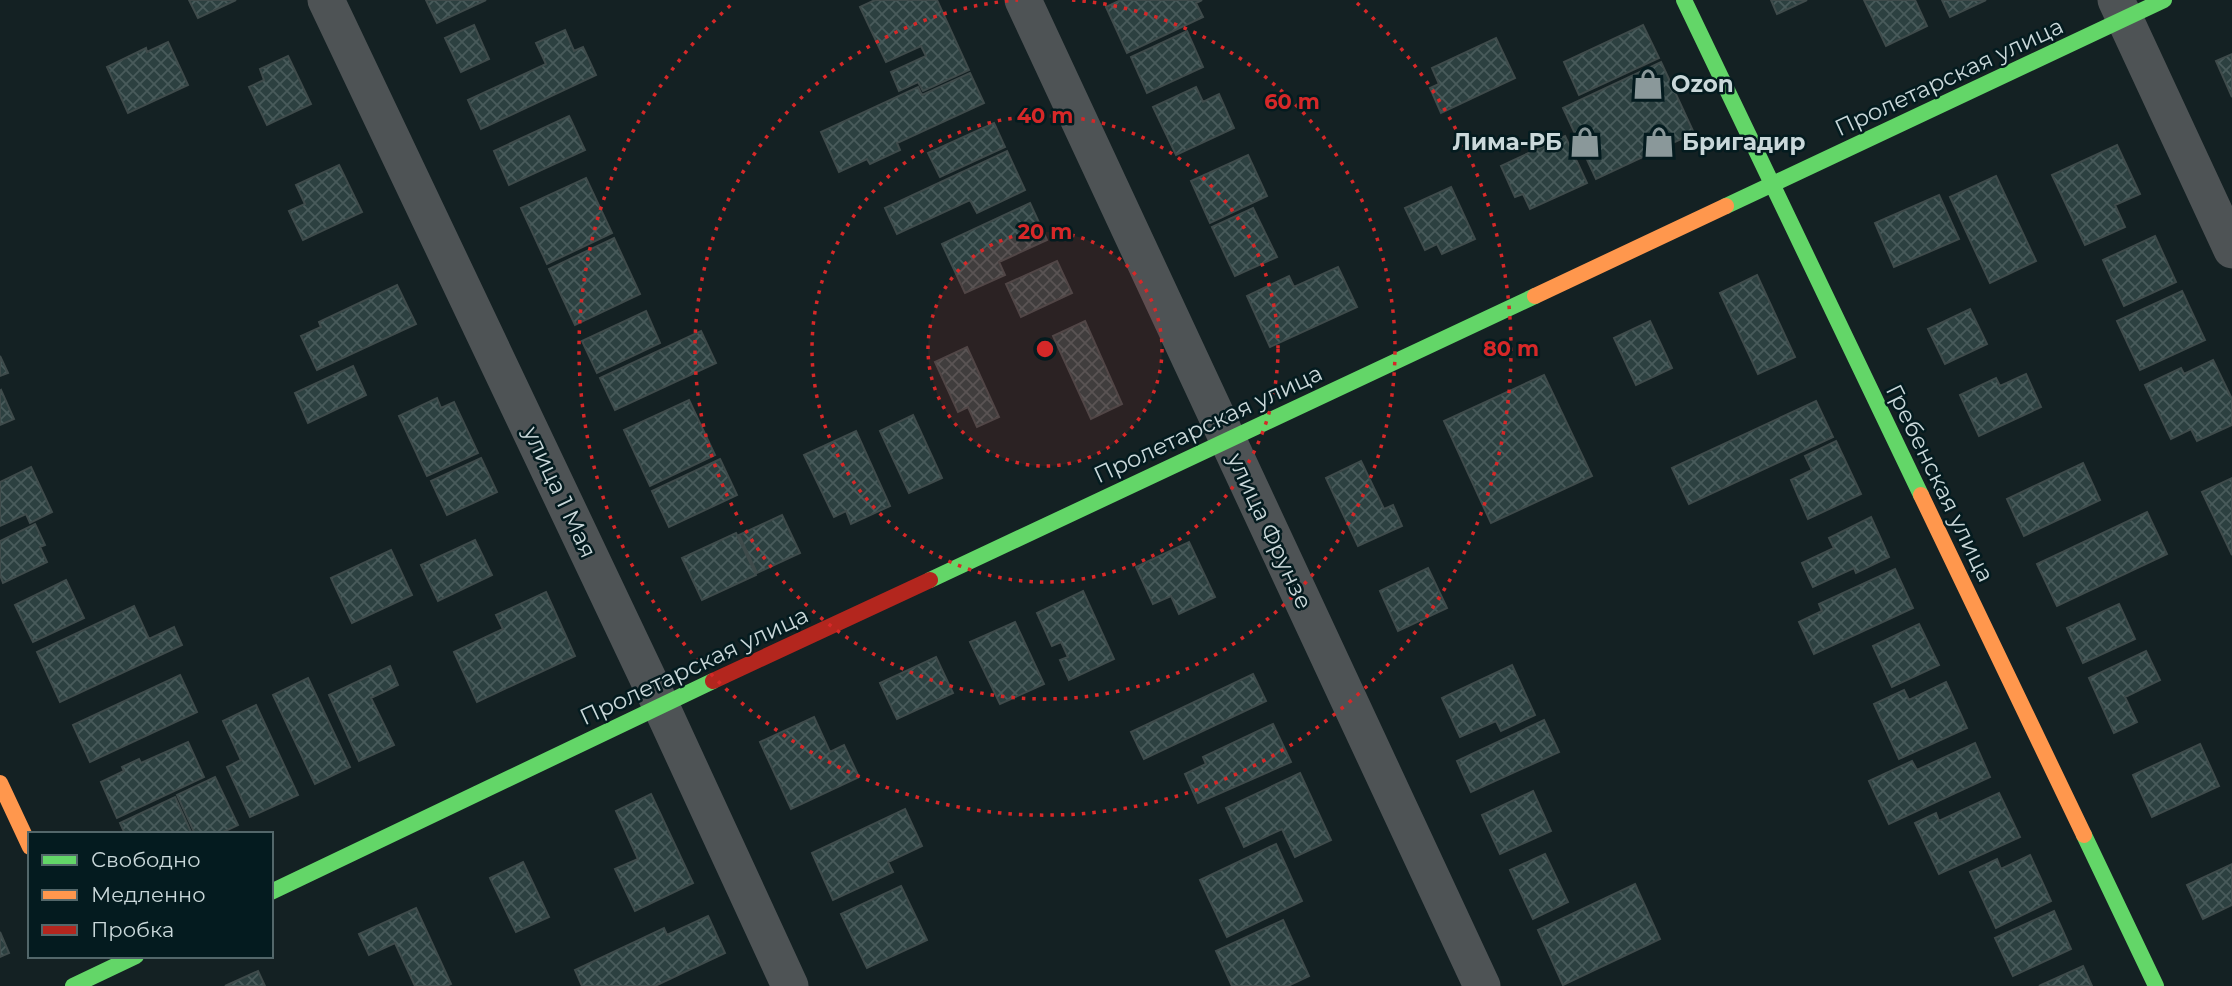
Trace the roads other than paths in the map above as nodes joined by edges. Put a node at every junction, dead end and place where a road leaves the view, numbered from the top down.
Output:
1 (326, 0) edge
2 (1023, 0) edge
3 (1684, 0) edge
4 (2164, 0) edge
5 (2121, 9) edge
6 (1771, 185) junction
7 (2232, 250) edge
8 (1227, 440) junction
9 (661, 706) junction
10 (0, 783) edge
11 (28, 843) edge
12 (273, 891) edge
13 (132, 958) edge
14 (86, 979) edge
15 (790, 986) edge
16 (1482, 986) edge
17 (2156, 986) edge

1 - 9 street, улица 1 Мая
2 - 8 street, улица Фрунзе
3 - 6 main road, Гребенская улица
4 - 5 main road, Пролетарская улица
5 - 6 main road, Пролетарская улица
5 - 7 street
6 - 8 main road, Пролетарская улица
6 - 17 main road, Гребенская улица
8 - 9 main road, Пролетарская улица
8 - 16 street, улица Фрунзе
9 - 12 main road, Пролетарская улица
9 - 15 street, улица 1 Мая
10 - 11 main road
13 - 14 main road

